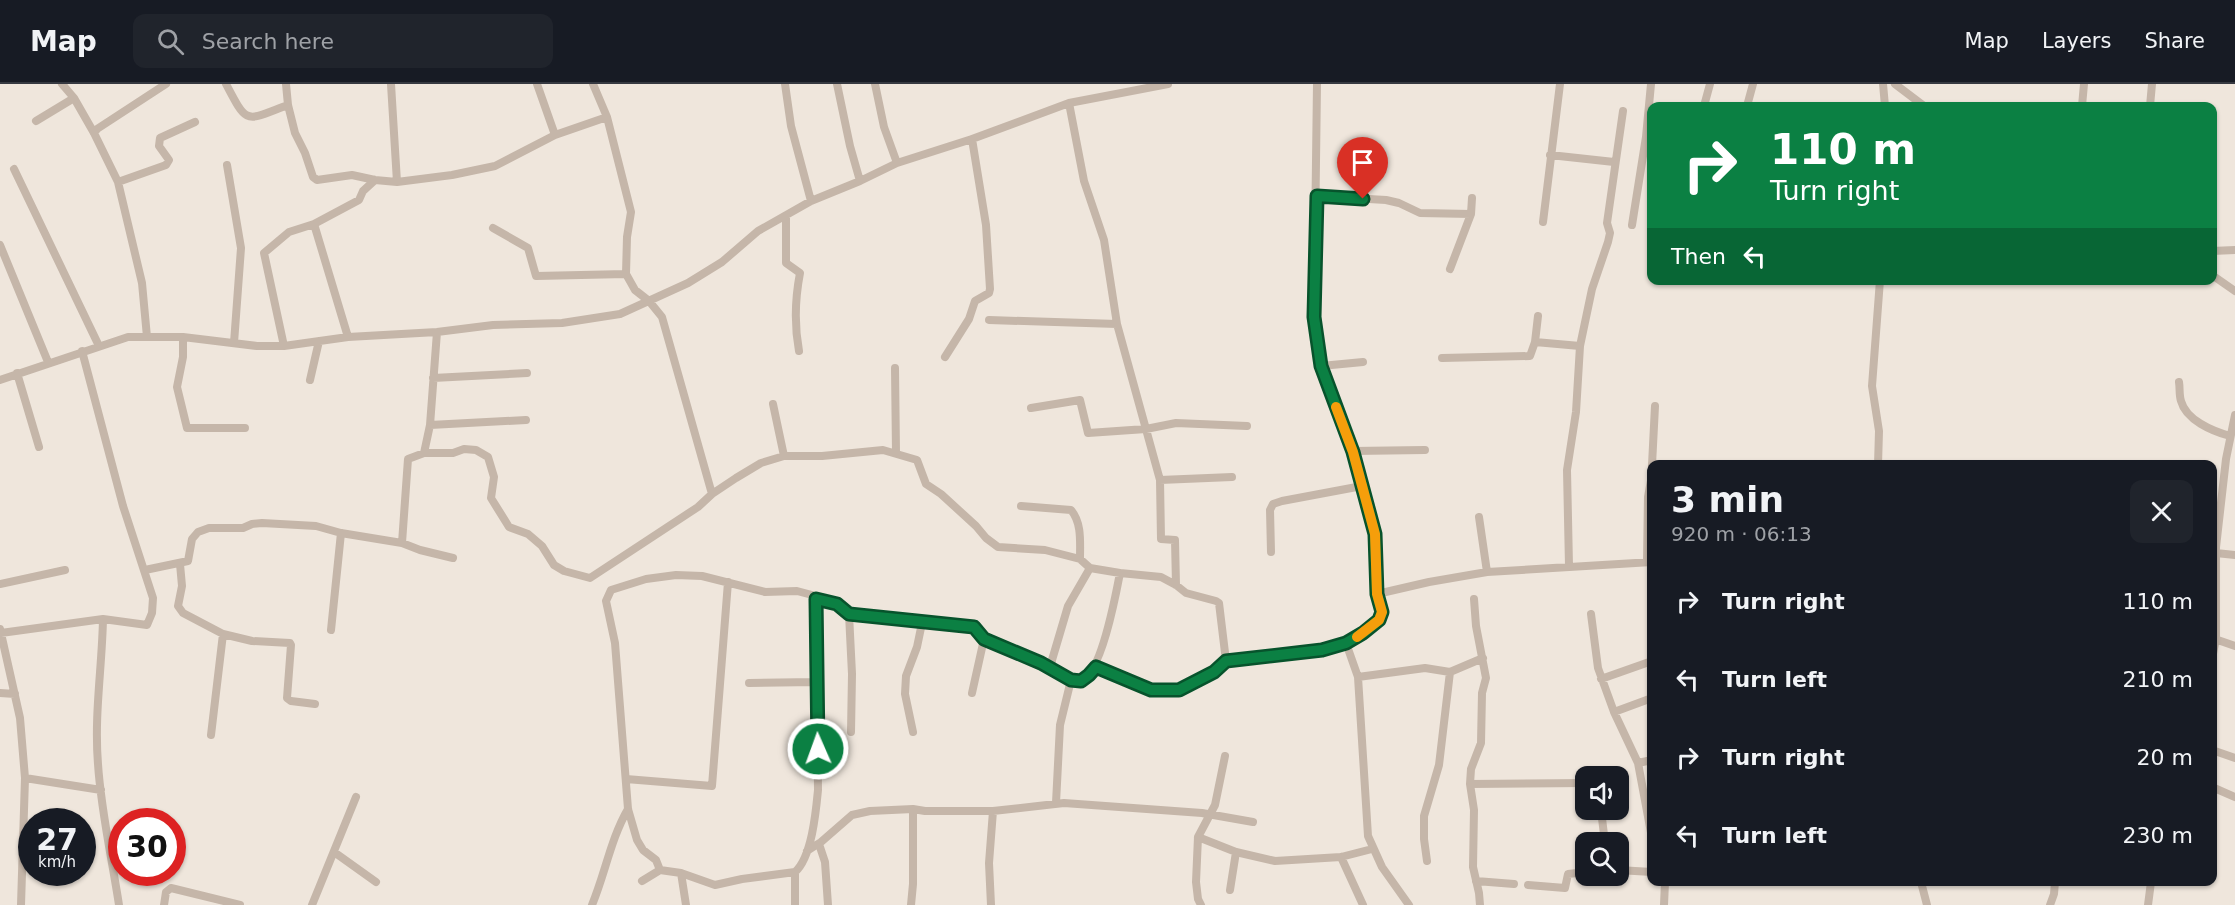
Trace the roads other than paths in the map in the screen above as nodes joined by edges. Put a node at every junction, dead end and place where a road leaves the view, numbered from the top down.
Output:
1 (62, 84) edge
2 (166, 84) edge
3 (226, 84) edge
4 (286, 84) edge
5 (391, 84) edge
6 (537, 84) edge
7 (593, 84) edge
8 (785, 84) edge
9 (837, 84) edge
10 (875, 84) edge
11 (1168, 84) edge
12 (1317, 84) edge
13 (1560, 84) edge
14 (1651, 84) edge
15 (1710, 84) edge
16 (1753, 84) edge
17 (1883, 84) edge
18 (1894, 84) edge
19 (2084, 84) edge
20 (2152, 84) edge
21 (74, 98) junction
22 (1649, 102) edge
23 (1705, 102) edge
24 (1748, 102) edge
25 (1885, 102) edge
26 (1919, 102) edge
27 (2082, 102) edge
28 (2150, 102) edge
29 (1069, 103) junction
30 (288, 105) junction
31 (1623, 111) dead end
32 (607, 117) junction
33 (36, 120) dead end
34 (195, 122) dead end
35 (1647, 126) edge
36 (94, 133) junction
37 (555, 135) junction
38 (972, 139) junction
39 (1550, 155) junction
40 (1614, 162) junction
41 (897, 163) junction
42 (227, 165) dead end
43 (14, 169) dead end
44 (375, 180) junction
45 (860, 181) junction
46 (118, 182) junction
47 (397, 182) junction
48 (1317, 196) junction
49 (1473, 198) dead end
50 (811, 201) junction
51 (1471, 214) junction
52 (786, 216) junction
53 (1543, 222) dead end
54 (314, 224) junction
55 (1632, 225) dead end
56 (493, 228) dead end
57 (0, 245) edge
58 (2235, 250) edge
59 (2217, 251) edge
60 (1450, 269) dead end
61 (626, 274) junction
62 (2217, 278) edge
63 (1880, 285) edge
64 (2235, 291) edge
65 (649, 301) junction
66 (1538, 316) dead end
67 (989, 321) dead end
68 (1117, 324) junction
69 (437, 332) junction
70 (147, 337) junction
71 (183, 337) junction
72 (348, 337) junction
73 (319, 341) junction
74 (1535, 342) junction
75 (234, 343) junction
76 (99, 346) junction
77 (284, 346) junction
78 (1580, 346) junction
79 (82, 351) junction
80 (799, 351) dead end
81 (945, 357) dead end
82 (1442, 358) dead end
83 (48, 362) junction
84 (1363, 362) dead end
85 (1321, 366) junction
86 (895, 368) dead end
87 (527, 372) dead end
88 (17, 373) junction
89 (433, 378) junction
90 (0, 380) edge
91 (310, 380) dead end
92 (2179, 382) dead end
93 (773, 404) dead end
94 (1655, 406) dead end
95 (1031, 408) dead end
96 (2235, 415) edge
97 (526, 420) dead end
98 (430, 425) junction
99 (1247, 426) dead end
100 (244, 428) dead end
101 (1146, 429) junction
102 (2230, 436) junction
103 (39, 447) dead end
104 (1425, 450) dead end
105 (1353, 452) junction
106 (424, 453) junction
107 (896, 453) junction
108 (784, 456) junction
109 (1652, 460) edge
110 (1878, 460) edge
111 (1232, 477) dead end
112 (1160, 480) junction
113 (1362, 486) junction
114 (712, 494) junction
115 (1021, 506) dead end
116 (1479, 517) dead end
117 (341, 533) junction
118 (402, 543) junction
119 (2217, 544) edge
120 (1271, 552) dead end
121 (2217, 553) edge
122 (2235, 555) edge
123 (453, 558) dead end
124 (1080, 559) junction
125 (1647, 561) edge
126 (180, 564) junction
127 (1569, 566) junction
128 (1090, 568) junction
129 (64, 570) dead end
130 (145, 570) junction
131 (1488, 572) junction
132 (1120, 573) junction
133 (728, 582) junction
134 (0, 584) edge
135 (1176, 585) junction
136 (1377, 594) junction
137 (816, 599) junction
138 (1474, 599) dead end
139 (849, 614) junction
140 (1591, 614) dead end
141 (103, 618) junction
142 (922, 623) junction
143 (332, 630) dead end
144 (0, 631) edge
145 (223, 634) junction
146 (984, 639) junction
147 (2217, 639) edge
148 (1346, 643) junction
149 (2235, 646) edge
150 (1483, 658) junction
151 (1226, 661) junction
152 (1647, 663) edge
153 (1096, 667) junction
154 (1051, 669) junction
155 (1450, 672) junction
156 (1358, 677) junction
157 (1601, 679) junction
158 (1071, 680) junction
159 (815, 682) junction
160 (749, 683) dead end
161 (0, 693) edge
162 (972, 693) dead end
163 (15, 694) junction
164 (1647, 700) edge
165 (315, 704) dead end
166 (1614, 712) junction
167 (851, 732) dead end
168 (912, 732) dead end
169 (211, 735) dead end
170 (2217, 752) edge
171 (1225, 756) dead end
172 (2235, 758) edge
173 (1647, 761) edge
174 (1638, 763) junction
175 (25, 778) junction
176 (626, 779) junction
177 (1575, 783) edge
178 (1470, 784) junction
179 (2217, 789) edge
180 (101, 790) junction
181 (356, 797) dead end
182 (2235, 797) edge
183 (1056, 803) junction
184 (913, 808) junction
185 (628, 809) junction
186 (993, 811) junction
187 (1647, 811) edge
188 (1210, 814) junction
189 (1253, 822) dead end
190 (1198, 837) junction
191 (819, 844) junction
192 (1372, 849) junction
193 (807, 851) junction
194 (334, 852) junction
195 (1236, 852) junction
196 (1341, 857) junction
197 (1427, 861) dead end
198 (660, 870) junction
199 (1629, 871) edge
200 (795, 872) junction
201 (1647, 872) edge
202 (681, 873) junction
203 (1575, 873) edge
204 (642, 881) dead end
205 (1476, 881) junction
206 (376, 882) dead end
207 (1514, 884) dead end
208 (1528, 885) dead end
209 (1665, 886) edge
210 (1921, 886) edge
211 (2055, 886) edge
212 (2150, 886) edge
213 (1230, 890) dead end
214 (21, 905) edge
215 (119, 905) edge
216 (164, 905) edge
217 (240, 905) edge
218 (312, 905) edge
219 (592, 905) edge
220 (686, 905) edge
221 (795, 905) edge
222 (828, 905) edge
223 (911, 905) edge
224 (991, 905) edge
225 (1201, 905) edge
226 (1363, 905) edge
227 (1409, 905) edge
228 (1480, 905) edge
229 (1664, 905) edge
230 (1927, 905) edge
231 (2050, 905) edge
232 (2148, 905) edge

1 - 21 street
2 - 36 street
3 - 30 street
4 - 30 street
5 - 47 street
6 - 37 street
7 - 32 street
8 - 50 street
9 - 45 street
10 - 41 street
11 - 29 street
12 - 48 street
13 - 39 street
14 - 22 street
15 - 23 street
16 - 24 street
17 - 25 street
18 - 26 street
19 - 27 street
20 - 28 street
21 - 33 street
21 - 36 street
29 - 38 street
29 - 68 street
30 - 44 street
31 - 40 street
32 - 37 street
32 - 61 street
34 - 46 street
35 - 55 street
36 - 46 street
37 - 47 street
38 - 41 street
38 - 81 street
39 - 40 street
39 - 53 street
40 - 78 street
41 - 45 street
42 - 75 street
43 - 76 street
44 - 47 street
44 - 54 street
45 - 50 street
46 - 70 street
48 - 51 street
48 - 85 street
49 - 51 street
50 - 52 street
51 - 60 street
52 - 65 street
52 - 80 street
54 - 72 street
54 - 77 street
56 - 61 street
57 - 83 street
58 - 59 street
61 - 65 street
62 - 64 street
63 - 110 street
65 - 69 street
65 - 114 street
66 - 74 street
67 - 68 street
68 - 101 street
69 - 72 street
69 - 89 street
70 - 71 street
70 - 76 street
71 - 75 street
71 - 100 street
72 - 73 street
73 - 77 street
73 - 91 street
74 - 78 street
74 - 82 street
75 - 77 street
76 - 79 street
78 - 127 street
79 - 83 street
79 - 130 street
83 - 88 street
84 - 85 street
85 - 105 street
86 - 107 street
87 - 89 street
88 - 90 street
88 - 103 street
89 - 98 street
92 - 102 street
93 - 108 street
94 - 109 street
95 - 101 street
96 - 102 street
97 - 98 street
98 - 106 street
99 - 101 street
101 - 112 street
102 - 119 street
104 - 105 street
105 - 113 street
106 - 114 street
106 - 118 street
107 - 108 street
107 - 124 street
108 - 114 street
111 - 112 street
112 - 135 street
113 - 120 street
113 - 136 street
115 - 124 street
116 - 131 street
117 - 118 street
117 - 126 street
117 - 143 street
118 - 123 street
121 - 122 street
124 - 128 street
125 - 127 street
126 - 130 street
126 - 145 street
127 - 131 street
128 - 132 street
128 - 154 street
129 - 134 street
130 - 141 street
131 - 136 street
132 - 135 street
132 - 153 street
133 - 137 street
133 - 176 street
133 - 176 street
135 - 151 street
136 - 148 street
137 - 139 street
137 - 159 street
138 - 150 street
139 - 142 street
139 - 167 street
140 - 157 street
141 - 144 street
141 - 180 street
142 - 146 street
142 - 168 street
144 - 163 street
145 - 165 street
145 - 169 street
146 - 154 street
146 - 162 street
147 - 149 street
148 - 151 street
148 - 156 street
150 - 155 street
150 - 178 street
151 - 153 street
152 - 157 street
153 - 158 street
154 - 158 street
155 - 156 street
155 - 197 street
156 - 192 street
157 - 166 street
158 - 183 street
159 - 160 street
159 - 193 street
161 - 163 street
163 - 175 street
164 - 166 street
166 - 174 street
170 - 172 street
171 - 188 street
173 - 174 street
174 - 187 street
175 - 180 street
175 - 214 street
176 - 185 street
177 - 178 street
178 - 205 street
179 - 182 street
180 - 215 street
181 - 194 street
183 - 186 street
183 - 188 street
184 - 186 street
184 - 191 street
184 - 223 street
185 - 198 street
185 - 219 street
186 - 224 street
188 - 189 street
188 - 190 street
190 - 195 street
190 - 225 street
191 - 193 street
191 - 222 street
192 - 196 street
192 - 227 street
193 - 200 street
194 - 206 street
194 - 218 street
195 - 196 street
195 - 213 street
196 - 226 street
198 - 202 street
198 - 204 street
199 - 201 street
200 - 202 street
200 - 221 street
202 - 220 street
203 - 208 street
205 - 207 street
205 - 228 street
209 - 229 street
210 - 230 street
211 - 231 street
212 - 232 street
216 - 217 street

